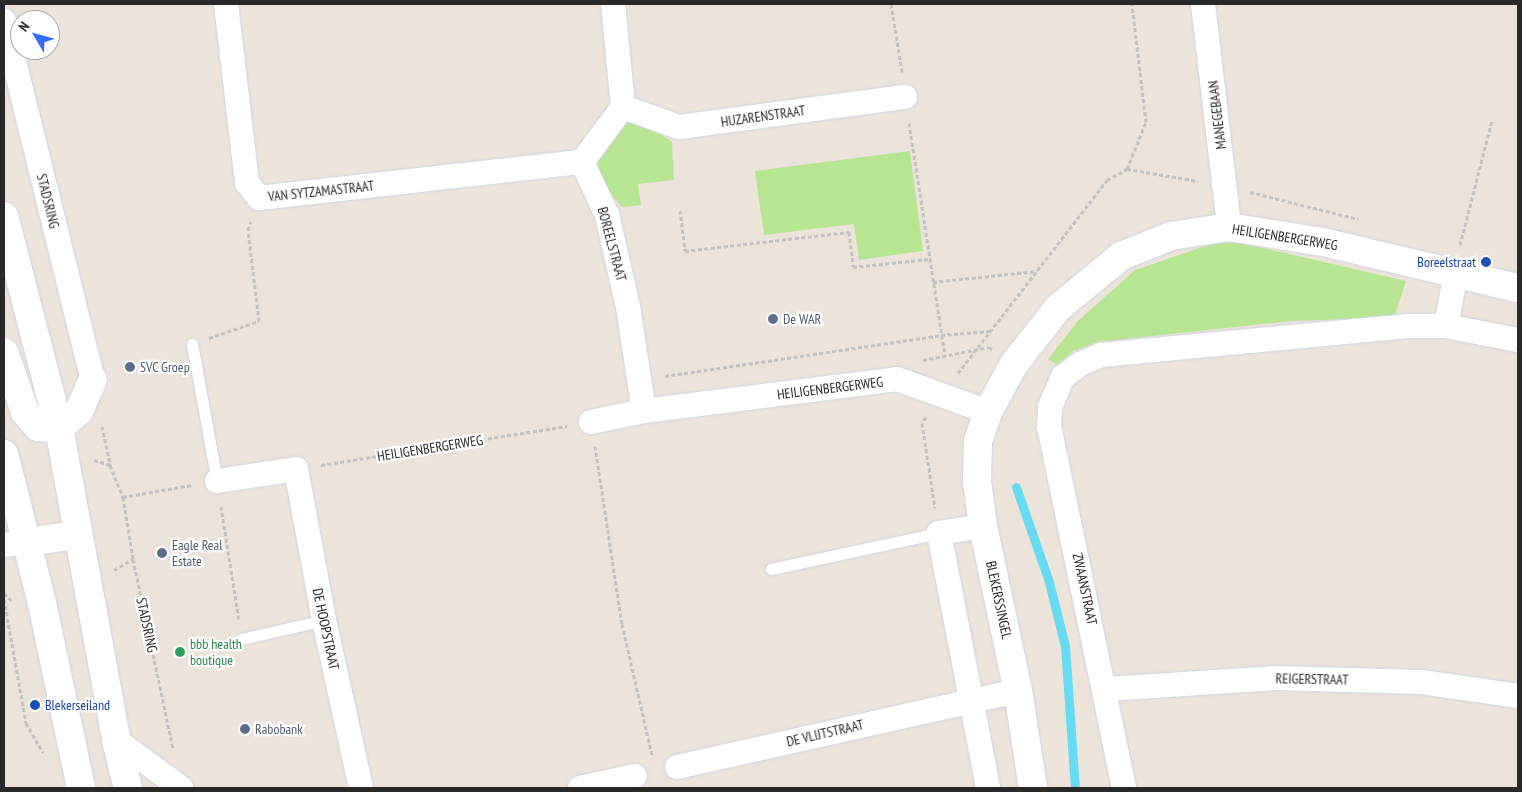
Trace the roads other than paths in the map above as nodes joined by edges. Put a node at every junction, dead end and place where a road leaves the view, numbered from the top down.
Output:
1 (226, 4) edge
2 (613, 4) edge
3 (1203, 4) edge
4 (4, 20) edge
5 (905, 97) road end
6 (623, 107) junction
7 (582, 162) junction
8 (4, 216) edge
9 (1229, 227) junction
10 (1456, 273) junction
11 (1518, 288) edge
12 (1446, 326) junction
13 (1518, 340) edge
14 (192, 344) road end
15 (4, 352) edge
16 (93, 380) joint
17 (644, 412) junction
18 (988, 412) junction
19 (592, 422) road end
20 (59, 428) junction
21 (4, 454) edge
22 (217, 481) joint
23 (983, 526) junction
24 (939, 533) junction
25 (76, 535) junction
26 (15, 543) edge
27 (771, 569) dead end
28 (324, 620) junction
29 (241, 639) road end
30 (1106, 688) junction
31 (1018, 691) junction
32 (1518, 696) edge
33 (973, 699) junction
34 (116, 740) junction
35 (677, 766) dead end
36 (644, 769) road end
37 (181, 787) edge
38 (82, 788) edge
39 (128, 788) edge
40 (361, 788) edge
41 (580, 788) edge
42 (988, 788) edge
43 (1033, 788) edge
44 (1124, 788) edge

1 - 7 street, VAN SYTZAMASTRAAT
2 - 6 street
3 - 9 street, MANEGEBAAN
4 - 16 street, STADSRING
5 - 6 street, HUZARENSTRAAT
6 - 7 street
7 - 17 street, BOREELSTRAAT
8 - 20 main road
9 - 10 main road, HEILIGENBERGERWEG
9 - 18 main road, HEILIGENBERGERWEG
10 - 11 main road, HEILIGENBERGERWEG
10 - 12 street
12 - 13 street
12 - 30 street, ZWAANSTRAAT
14 - 22 lane
15 - 20 main road
16 - 20 main road
17 - 18 street, HEILIGENBERGERWEG
17 - 19 street, HEILIGENBERGERWEG
18 - 23 main road, BLEKERSSINGEL
20 - 25 main road
21 - 26 main road
22 - 28 street, DE HOOPSTRAAT
23 - 24 street
23 - 31 main road, BLEKERSSINGEL
24 - 27 lane
24 - 33 street
25 - 26 main road
25 - 34 main road
26 - 38 main road
28 - 29 lane
28 - 40 street, DE HOOPSTRAAT
30 - 32 street, REIGERSTRAAT
30 - 44 street, ZWAANSTRAAT
31 - 33 street, DE VLIJTSTRAAT
31 - 43 main road, BLEKERSSINGEL
33 - 35 street, DE VLIJTSTRAAT
33 - 42 street
34 - 37 street
34 - 39 main road
36 - 41 street

